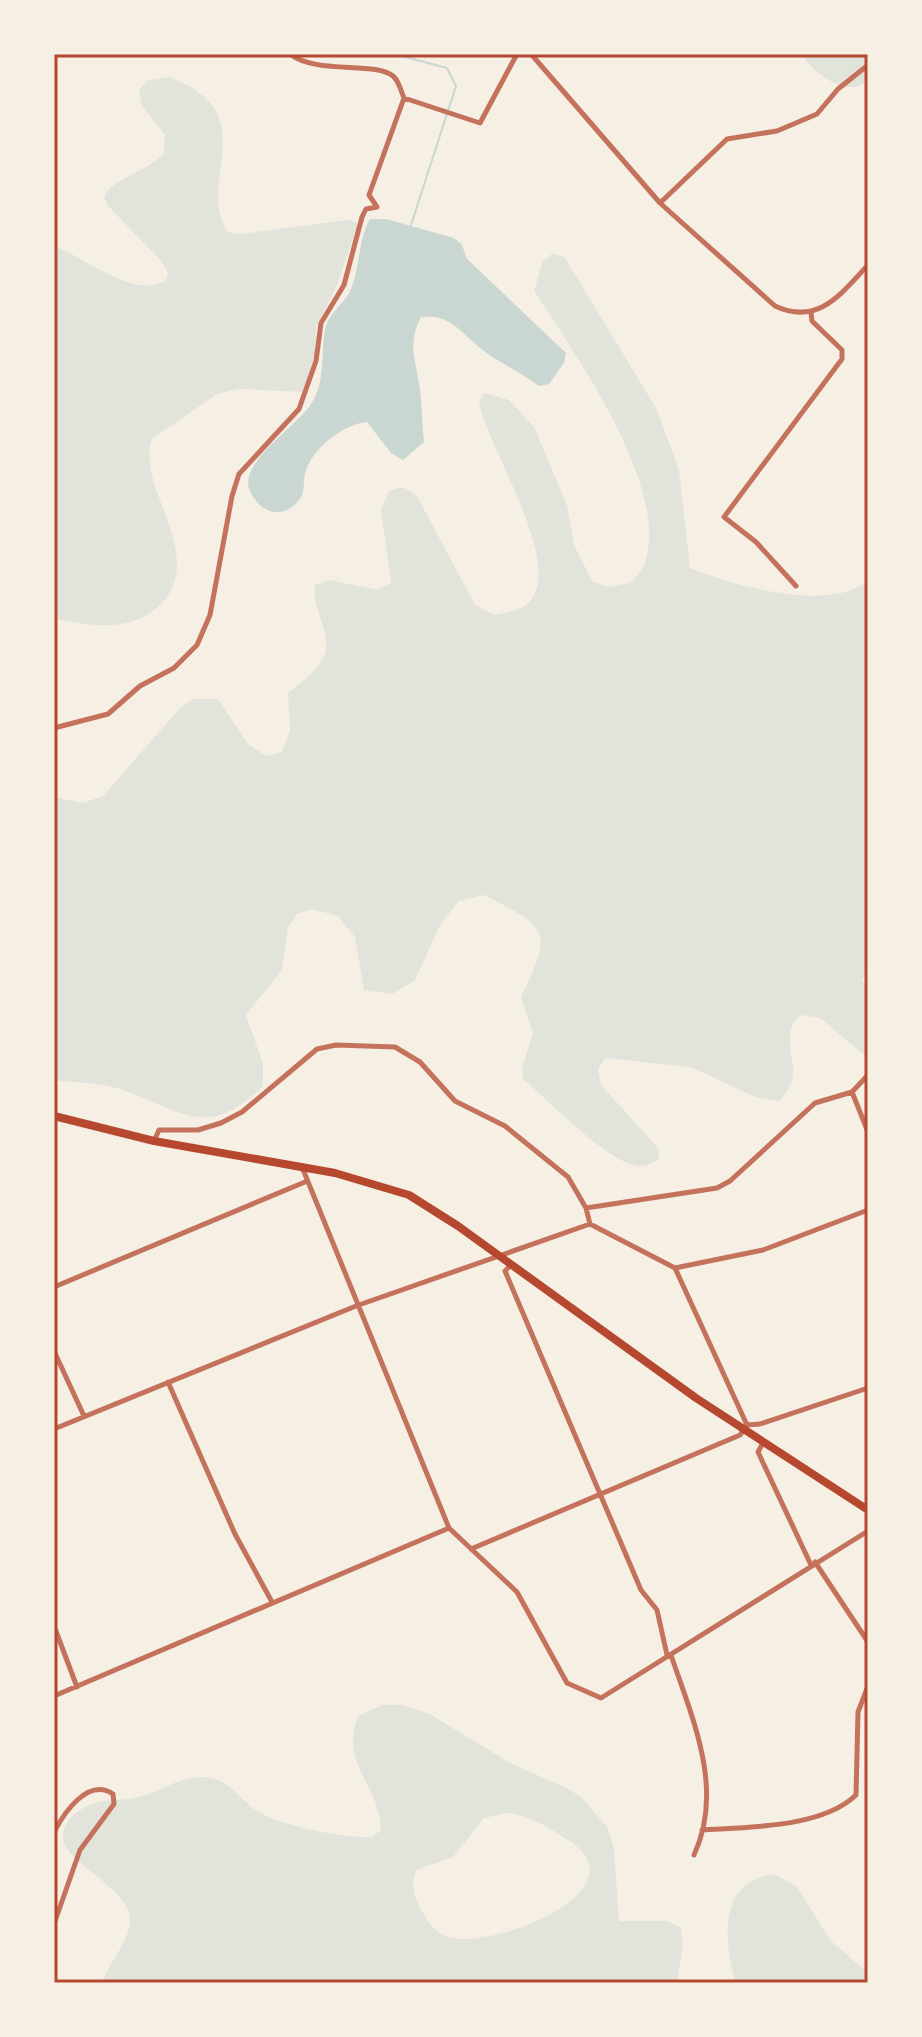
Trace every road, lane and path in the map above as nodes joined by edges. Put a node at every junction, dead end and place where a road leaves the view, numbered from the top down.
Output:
1 (290, 54) edge
2 (517, 54) edge
3 (531, 54) edge
4 (868, 65) edge
5 (404, 98) junction
6 (660, 203) junction
7 (868, 265) edge
8 (811, 313) junction
9 (796, 586) dead end
10 (54, 728) edge
11 (868, 1075) edge
12 (852, 1092) junction
13 (54, 1116) edge
14 (868, 1131) edge
15 (154, 1141) junction
16 (302, 1167) junction
17 (305, 1182) junction
18 (586, 1208) junction
19 (868, 1210) edge
20 (590, 1224) junction
21 (498, 1255) junction
22 (511, 1264) junction
23 (675, 1268) junction
24 (54, 1287) edge
25 (356, 1306) junction
26 (54, 1351) edge
27 (168, 1382) junction
28 (868, 1388) edge
29 (84, 1416) junction
30 (746, 1427) junction
31 (54, 1429) edge
32 (763, 1443) junction
33 (602, 1496) junction
34 (868, 1510) edge
35 (449, 1528) junction
36 (868, 1531) edge
37 (471, 1549) junction
38 (813, 1564) junction
39 (272, 1602) junction
40 (54, 1626) edge
41 (868, 1642) edge
42 (669, 1655) junction
43 (868, 1686) edge
44 (77, 1687) junction
45 (54, 1696) edge
46 (702, 1830) junction
47 (54, 1832) edge
48 (694, 1855) dead end
49 (54, 1924) edge

1 - 5 street
2 - 5 street
3 - 6 street
4 - 6 street
5 - 10 street
6 - 8 street
7 - 8 street
8 - 9 street
11 - 12 street
12 - 14 street
12 - 18 street
13 - 15 main road
15 - 16 main road
15 - 18 street
16 - 17 street
16 - 21 main road
17 - 24 street
17 - 25 street
18 - 20 street
19 - 23 street
20 - 21 street
20 - 23 street
21 - 22 main road
21 - 25 street
22 - 30 main road
22 - 33 street
23 - 30 street
25 - 27 street
25 - 35 street
26 - 29 street
27 - 29 street
27 - 39 street
28 - 30 street
29 - 31 street
30 - 32 main road
30 - 33 street
32 - 34 main road
32 - 38 street
33 - 37 street
33 - 42 street
35 - 37 street
35 - 39 street
36 - 38 street
37 - 42 street
38 - 41 street
38 - 42 street
39 - 44 street
40 - 44 street
42 - 46 street
43 - 46 street
44 - 45 street
46 - 48 street
47 - 49 street

